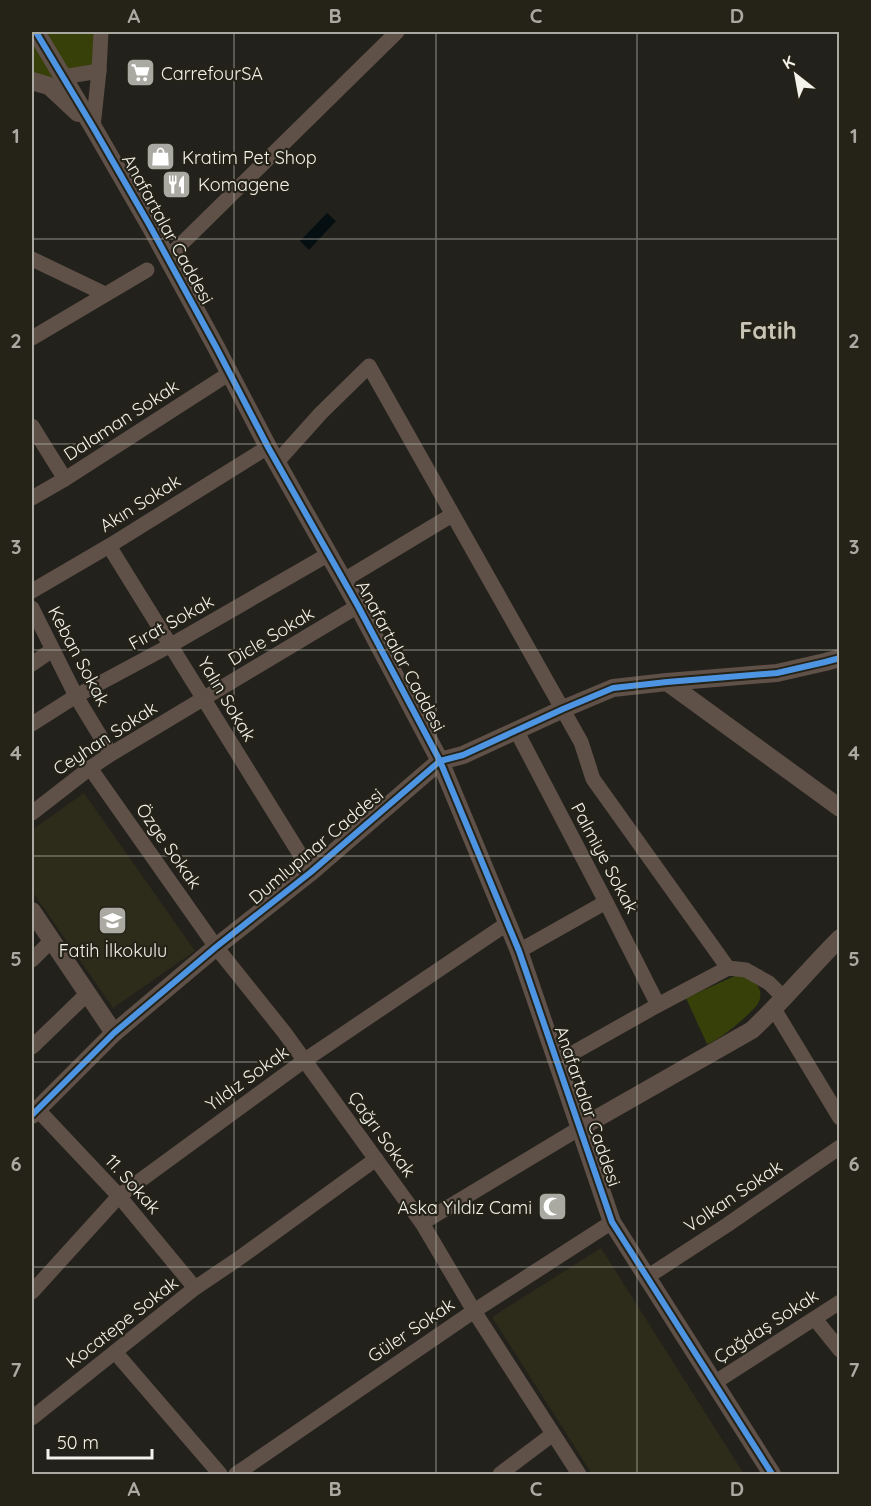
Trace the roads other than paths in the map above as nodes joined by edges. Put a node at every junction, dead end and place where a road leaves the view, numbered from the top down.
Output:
1 (36, 32) edge
2 (102, 32) edge
3 (396, 32) edge
4 (99, 71) junction
5 (63, 77) junction
6 (32, 81) edge
7 (93, 127) junction
8 (167, 258) junction
9 (32, 259) edge
10 (147, 270) dead end
11 (105, 294) junction
12 (32, 338) edge
13 (230, 374) junction
14 (32, 426) edge
15 (273, 454) junction
16 (65, 479) junction
17 (32, 498) edge
18 (452, 515) junction
19 (110, 546) junction
20 (330, 554) junction
21 (344, 580) junction
22 (32, 591) edge
23 (358, 606) junction
24 (32, 608) edge
25 (171, 645) junction
26 (52, 651) junction
27 (840, 658) edge
28 (32, 664) edge
29 (668, 682) junction
30 (76, 696) junction
31 (203, 699) junction
32 (563, 709) junction
33 (32, 724) edge
34 (516, 730) junction
35 (111, 754) junction
36 (440, 761) junction
37 (90, 768) junction
38 (840, 808) edge
39 (32, 813) edge
40 (311, 872) junction
41 (606, 902) junction
42 (32, 911) edge
43 (508, 923) junction
44 (840, 938) edge
45 (51, 941) junction
46 (216, 947) junction
47 (519, 951) junction
48 (32, 960) edge
49 (728, 968) junction
50 (87, 994) junction
51 (778, 1003) junction
52 (658, 1005) junction
53 (114, 1033) junction
54 (32, 1047) edge
55 (305, 1060) junction
56 (557, 1062) junction
57 (34, 1112) edge
58 (840, 1118) edge
59 (580, 1128) junction
60 (840, 1147) edge
61 (376, 1159) junction
62 (119, 1196) junction
63 (612, 1222) junction
64 (422, 1223) junction
65 (647, 1277) junction
66 (195, 1288) junction
67 (32, 1292) edge
68 (840, 1302) edge
69 (474, 1311) junction
70 (815, 1319) junction
71 (840, 1350) edge
72 (115, 1352) junction
73 (714, 1383) junction
74 (32, 1418) edge
75 (553, 1434) junction
76 (765, 1472) edge
77 (220, 1474) edge
78 (236, 1474) edge
79 (500, 1474) edge
80 (579, 1474) edge

1 - 5 street, Anafartalar Caddesi
2 - 4 street
3 - 8 street
4 - 5 street
4 - 7 street
5 - 7 street, Anafartalar Caddesi
6 - 7 street
7 - 8 street, Anafartalar Caddesi
8 - 13 street, Anafartalar Caddesi
9 - 11 street
10 - 11 street
11 - 12 street
13 - 15 street, Anafartalar Caddesi
13 - 16 street, Dalaman Sokak
14 - 16 street
15 - 18 street, Akın Sokak
15 - 19 street, Akın Sokak
15 - 20 street, Anafartalar Caddesi
16 - 17 street, Dalaman Sokak
18 - 21 street
18 - 32 street
19 - 22 street, Akın Sokak
19 - 25 street, Yalın Sokak
20 - 21 street, Anafartalar Caddesi
20 - 25 street, Fırat Sokak
21 - 23 street, Anafartalar Caddesi
23 - 31 street, Dicle Sokak
23 - 36 street, Anafartalar Caddesi
24 - 26 street, Keban Sokak
25 - 30 street, Fırat Sokak
25 - 31 street, Yalın Sokak
26 - 28 street
26 - 30 street, Keban Sokak
27 - 29 street, Dumlupınar Caddesi
29 - 32 street, Dumlupınar Caddesi
29 - 38 street
30 - 33 street, Fırat Sokak
30 - 35 street, Keban Sokak
31 - 35 street, Ceyhan Sokak
31 - 40 street, Yalın Sokak
32 - 34 street, Dumlupınar Caddesi
32 - 49 street
34 - 36 street, Dumlupınar Caddesi
34 - 41 street, Palmiye Sokak
35 - 37 street, Ceyhan Sokak
36 - 40 street, Dumlupınar Caddesi
36 - 43 street, Anafartalar Caddesi
37 - 39 street, Ceyhan Sokak
37 - 46 street, Özge Sokak
40 - 46 street, Dumlupınar Caddesi
41 - 47 street
41 - 52 street, Palmiye Sokak
42 - 45 street
43 - 47 street, Anafartalar Caddesi
43 - 55 street, Yıldız Sokak
44 - 51 street
45 - 48 street
45 - 50 street
46 - 53 street, Dumlupınar Caddesi
46 - 55 street, Çağrı Sokak
47 - 56 street, Anafartalar Caddesi
49 - 51 street
49 - 52 street
50 - 53 street
50 - 54 street
51 - 58 street
51 - 59 street
52 - 56 street
53 - 57 street, Dumlupınar Caddesi
55 - 61 street, Çağrı Sokak
55 - 62 street, Yıldız Sokak
56 - 59 street, Anafartalar Caddesi
57 - 62 street, 11. Sokak
59 - 63 street, Anafartalar Caddesi
59 - 64 street
60 - 65 street, Volkan Sokak
61 - 64 street, Çağrı Sokak
61 - 66 street, Kocatepe Sokak
62 - 66 street, 11. Sokak
62 - 67 street, Yıldız Sokak
63 - 65 street, Anafartalar Caddesi
63 - 69 street, Güler Sokak
64 - 69 street, Çağrı Sokak
65 - 73 street, Anafartalar Caddesi
66 - 72 street, Kocatepe Sokak
68 - 70 street, Çağdaş Sokak
69 - 75 street, Çağrı Sokak
69 - 78 street, Güler Sokak
70 - 71 street
70 - 73 street, Çağdaş Sokak
72 - 74 street, Kocatepe Sokak
72 - 77 street
73 - 76 street, Anafartalar Caddesi
75 - 79 street
75 - 80 street, Çağrı Sokak

